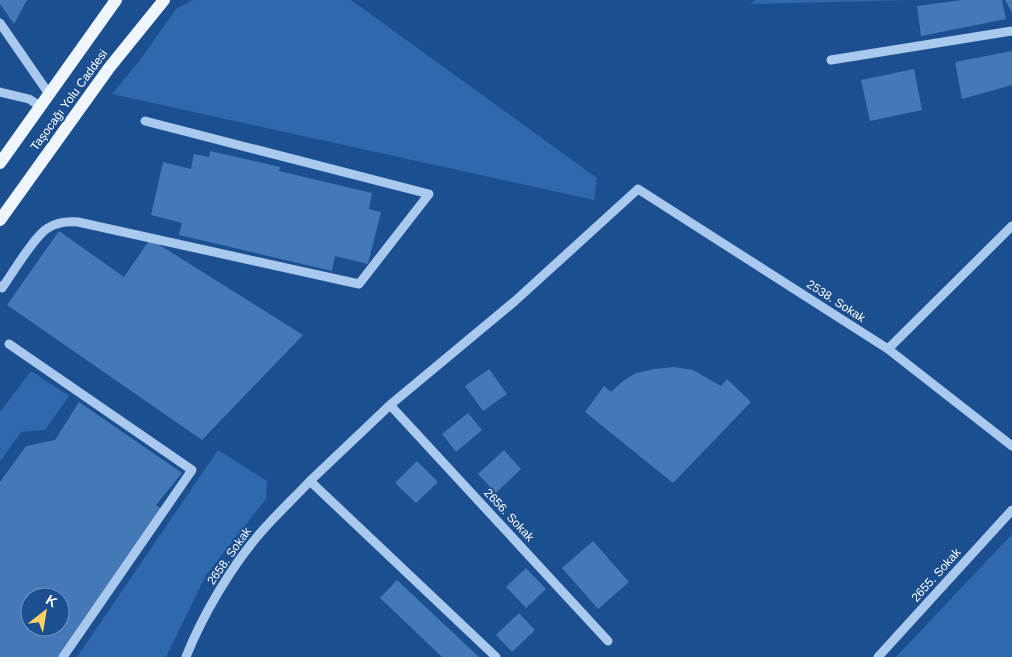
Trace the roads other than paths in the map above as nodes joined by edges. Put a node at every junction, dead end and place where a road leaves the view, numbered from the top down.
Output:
1 (116, 0) edge
2 (164, 0) edge
3 (0, 23) edge
4 (1012, 31) edge
5 (831, 60) dead end
6 (0, 92) edge
7 (49, 94) junction
8 (40, 106) junction
9 (145, 120) dead end
10 (0, 163) edge
11 (638, 189) joint
12 (0, 220) edge
13 (1012, 226) edge
14 (0, 286) edge
15 (9, 344) dead end
16 (888, 349) junction
17 (390, 405) junction
18 (1012, 446) edge
19 (310, 481) junction
20 (1012, 510) edge
21 (608, 642) dead end
22 (63, 657) edge
23 (186, 657) edge
24 (496, 657) edge
25 (878, 657) edge

1 - 7 main road, Taşocağı Yolu Caddesi
2 - 12 main road, Taşocağı Yolu Caddesi
3 - 7 street
4 - 5 street
6 - 8 street
7 - 8 main road, Taşocağı Yolu Caddesi
8 - 10 main road, Taşocağı Yolu Caddesi
9 - 14 street
11 - 16 street, 2538. Sokak
11 - 17 street, 2658. Sokak
13 - 16 street
15 - 22 street
16 - 18 street, 2538. Sokak
17 - 19 street, 2658. Sokak
17 - 21 street, 2656. Sokak
19 - 23 street, 2658. Sokak
19 - 24 street
20 - 25 street, 2655. Sokak

